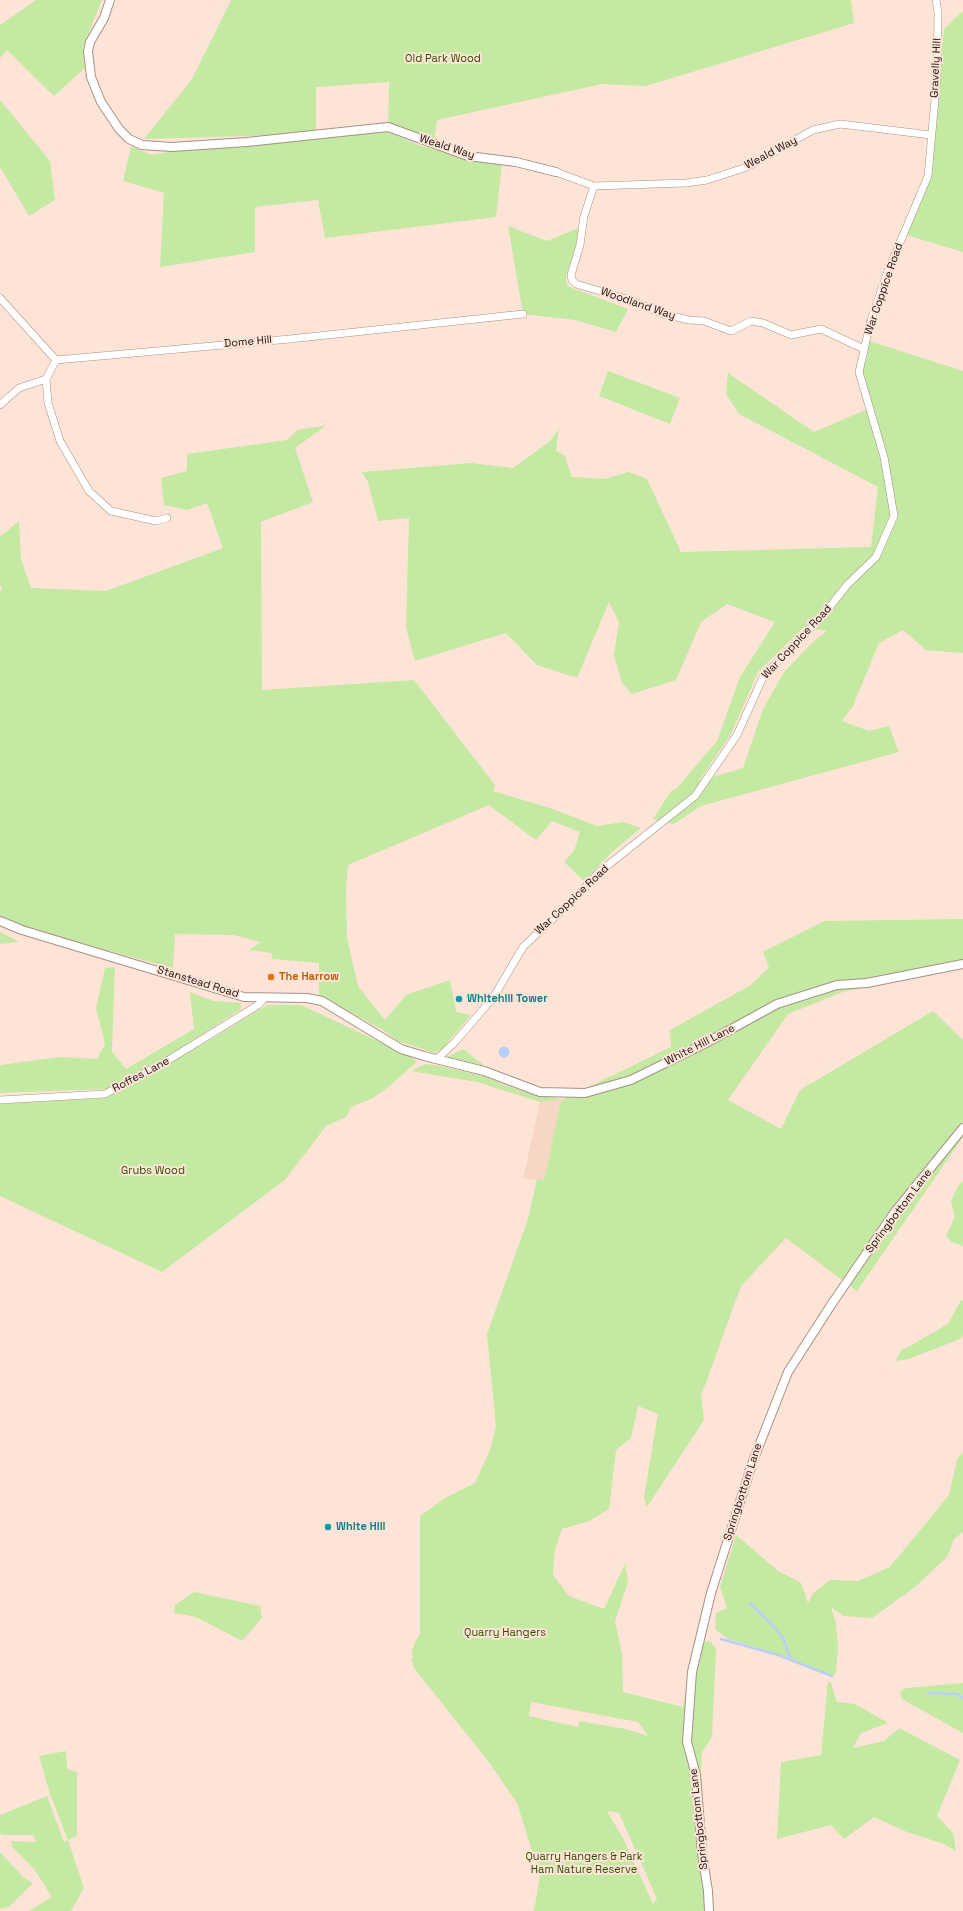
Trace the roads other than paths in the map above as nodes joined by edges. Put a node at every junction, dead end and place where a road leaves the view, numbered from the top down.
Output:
1 (110, 0) edge
2 (936, 0) edge
3 (931, 135) junction
4 (556, 172) joint
5 (594, 186) junction
6 (0, 298) edge
7 (523, 314) dead end
8 (864, 349) junction
9 (56, 360) junction
10 (46, 379) junction
11 (0, 405) edge
12 (167, 518) dead end
13 (0, 921) edge
14 (963, 964) edge
15 (262, 997) junction
16 (437, 1059) junction
17 (0, 1100) edge
18 (963, 1128) edge
19 (709, 1911) edge

1 - 4 street, Weald Way
2 - 3 street, Gravelly Hill
3 - 5 street, Weald Way
3 - 8 street, War Coppice Road
4 - 5 street, Weald Way
5 - 8 street, Woodland Way
6 - 9 street
7 - 9 street, Dome Hill
8 - 16 street, War Coppice Road
9 - 10 street
10 - 11 street
10 - 12 street
13 - 15 street, Stanstead Road
14 - 16 street, White Hill Lane
15 - 16 street, Stanstead Road
15 - 17 street, Roffes Lane
18 - 19 street, Springbottom Lane

